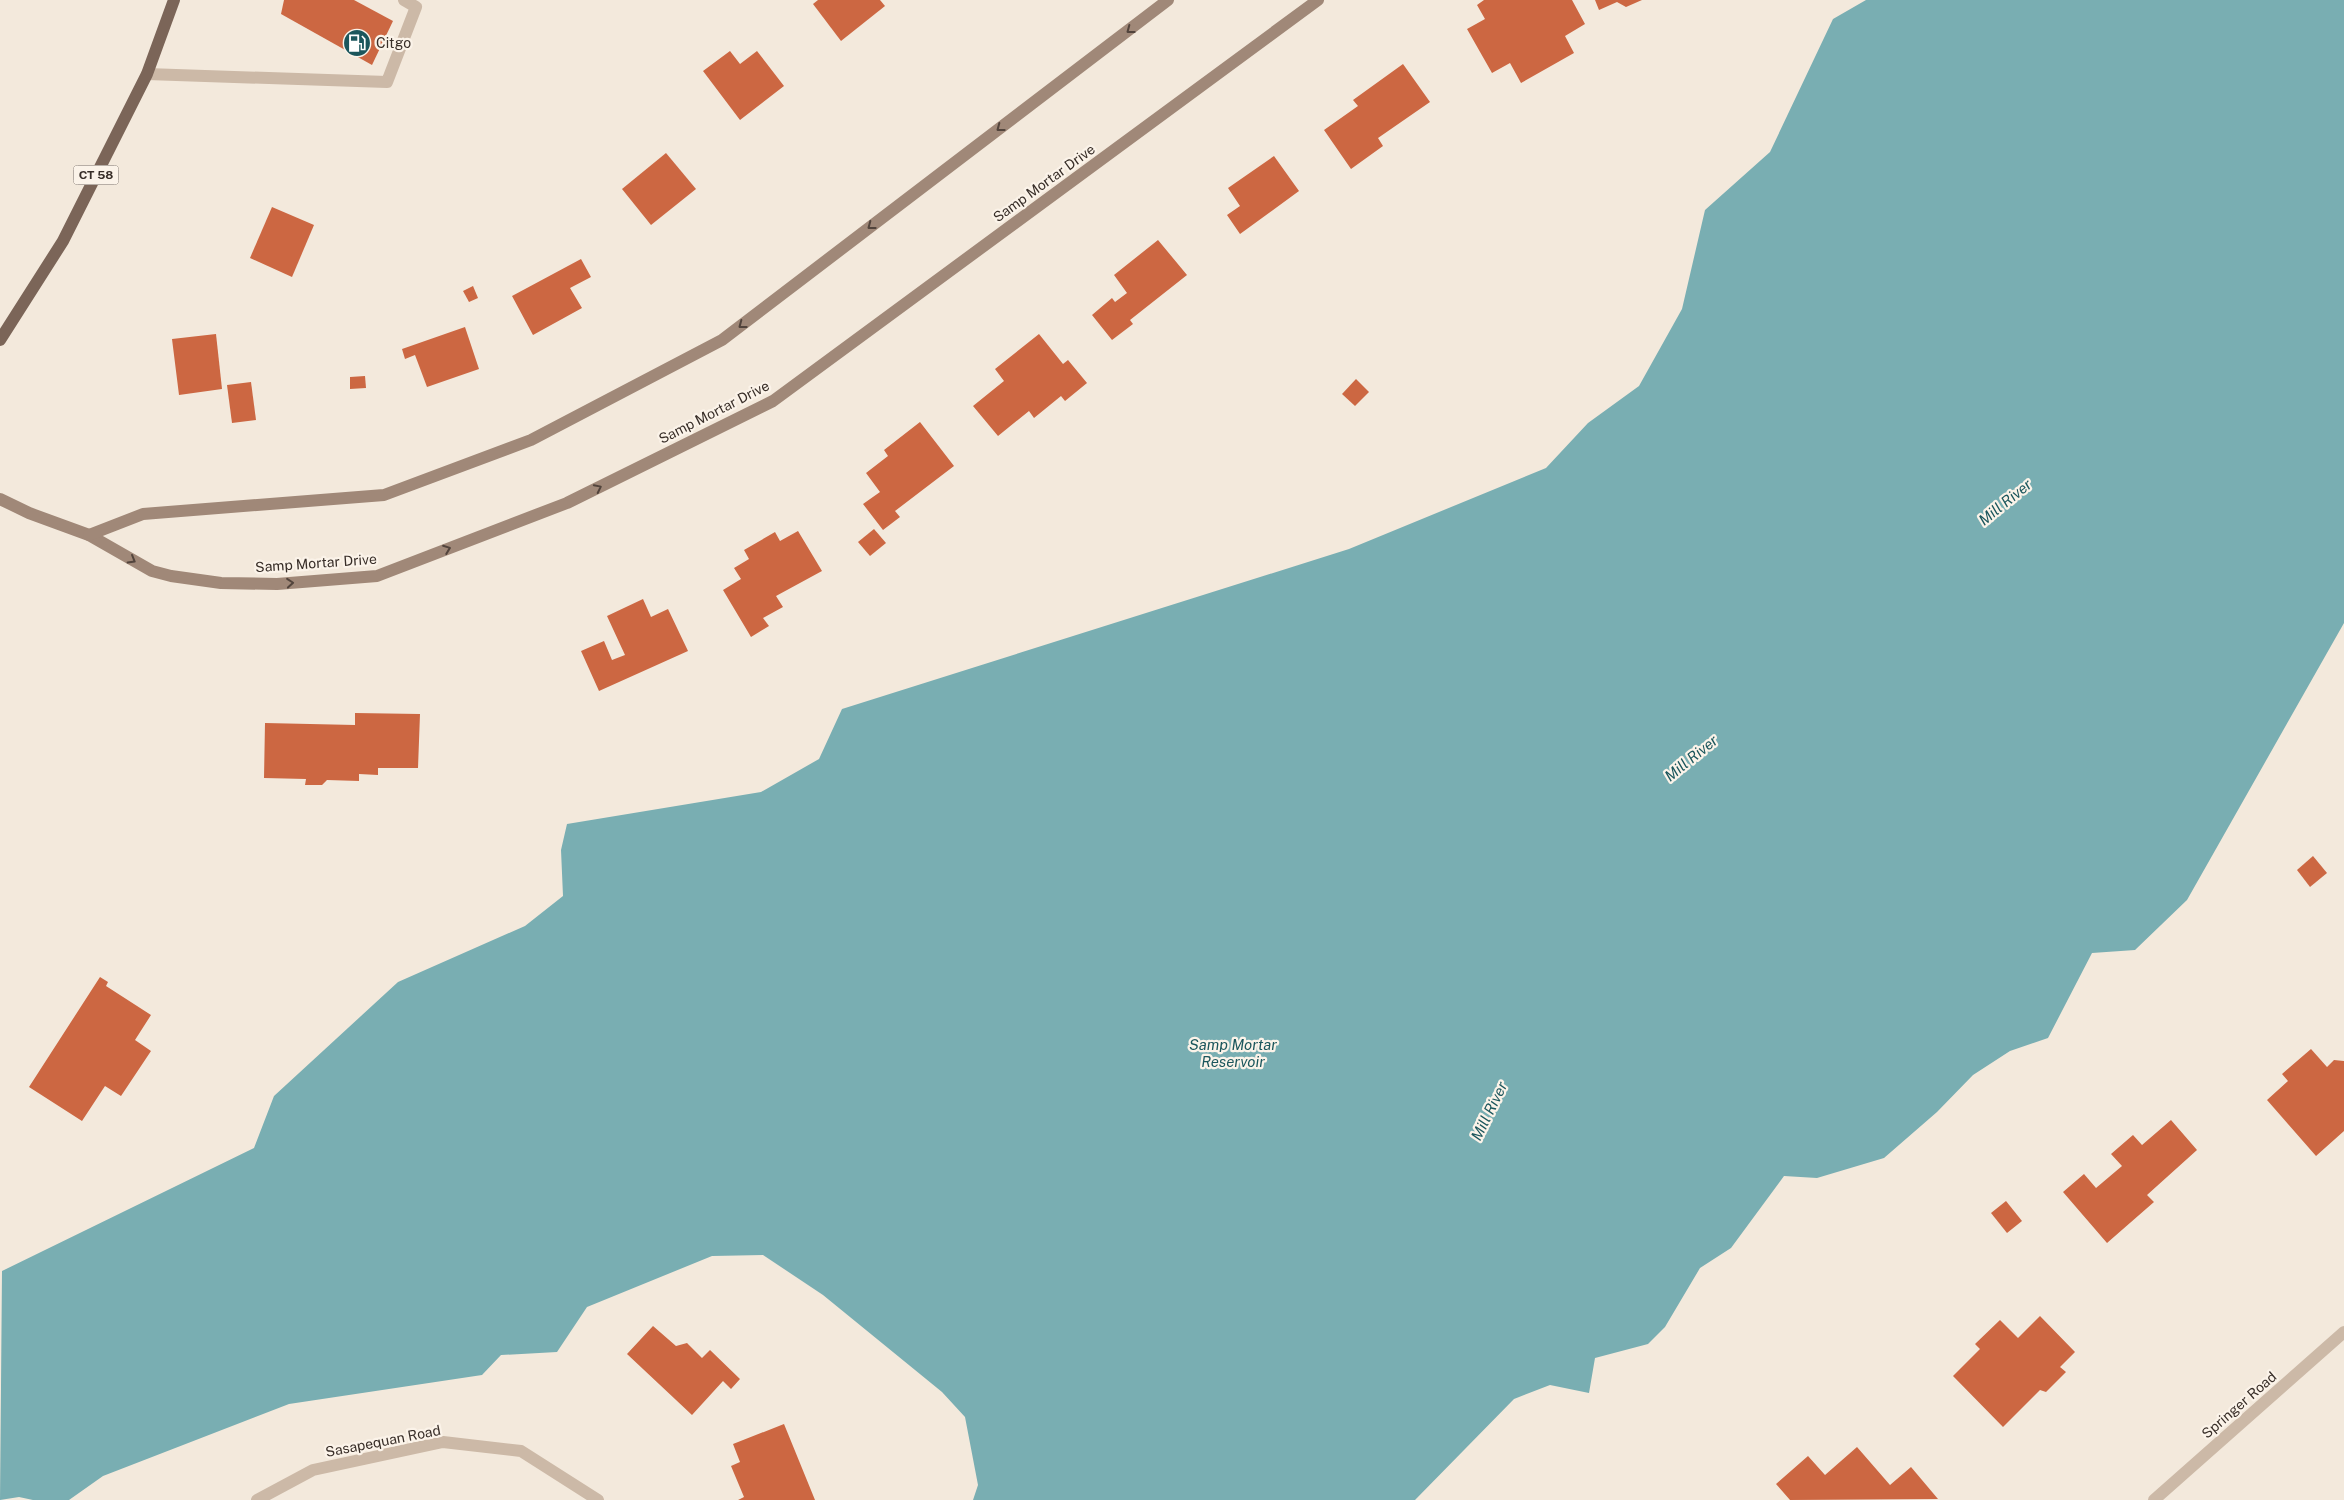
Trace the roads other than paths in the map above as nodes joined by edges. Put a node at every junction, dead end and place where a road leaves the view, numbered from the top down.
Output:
1 (174, 0) edge
2 (404, 0) edge
3 (1168, 0) edge
4 (1318, 0) edge
5 (147, 74) junction
6 (0, 340) edge
7 (0, 499) edge
8 (90, 535) junction
9 (2344, 1332) edge
10 (257, 1500) edge
11 (598, 1500) edge
12 (2154, 1500) edge

1 - 5 main road, CT 58
2 - 5 street
3 -> 8 main road
8 -> 4 main road, Samp Mortar Drive
5 - 6 main road, CT 58
7 - 8 main road, Samp Mortar Drive
9 - 12 street, Springer Road
10 - 11 street, Sasapequan Road

